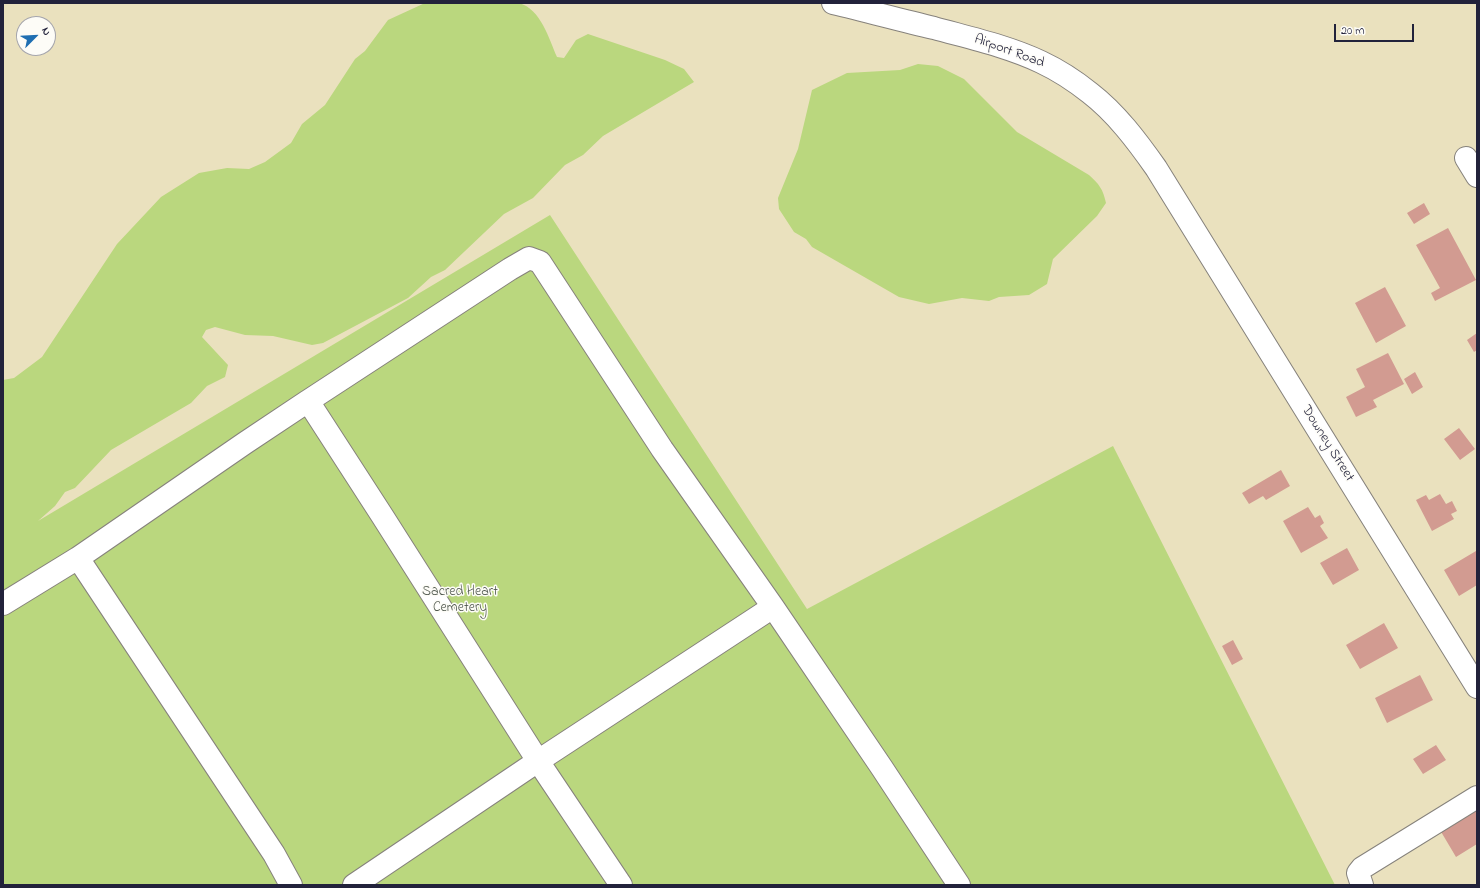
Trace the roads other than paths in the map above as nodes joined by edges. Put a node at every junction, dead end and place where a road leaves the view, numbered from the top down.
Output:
1 (833, 3) edge
2 (1177, 201) joint
3 (308, 401) junction
4 (78, 558) junction
5 (3, 604) edge
6 (773, 607) junction
7 (1477, 687) edge
8 (538, 761) junction
9 (1477, 797) edge
10 (291, 885) edge
11 (354, 885) edge
12 (621, 885) edge
13 (959, 885) edge
14 (1362, 885) edge

1 - 2 street, Airport Road
2 - 7 street, Downey Street
3 - 4 street
3 - 6 street
3 - 8 street
4 - 5 street
4 - 10 street
6 - 8 street
6 - 13 street
8 - 11 street
8 - 12 street
9 - 14 street

